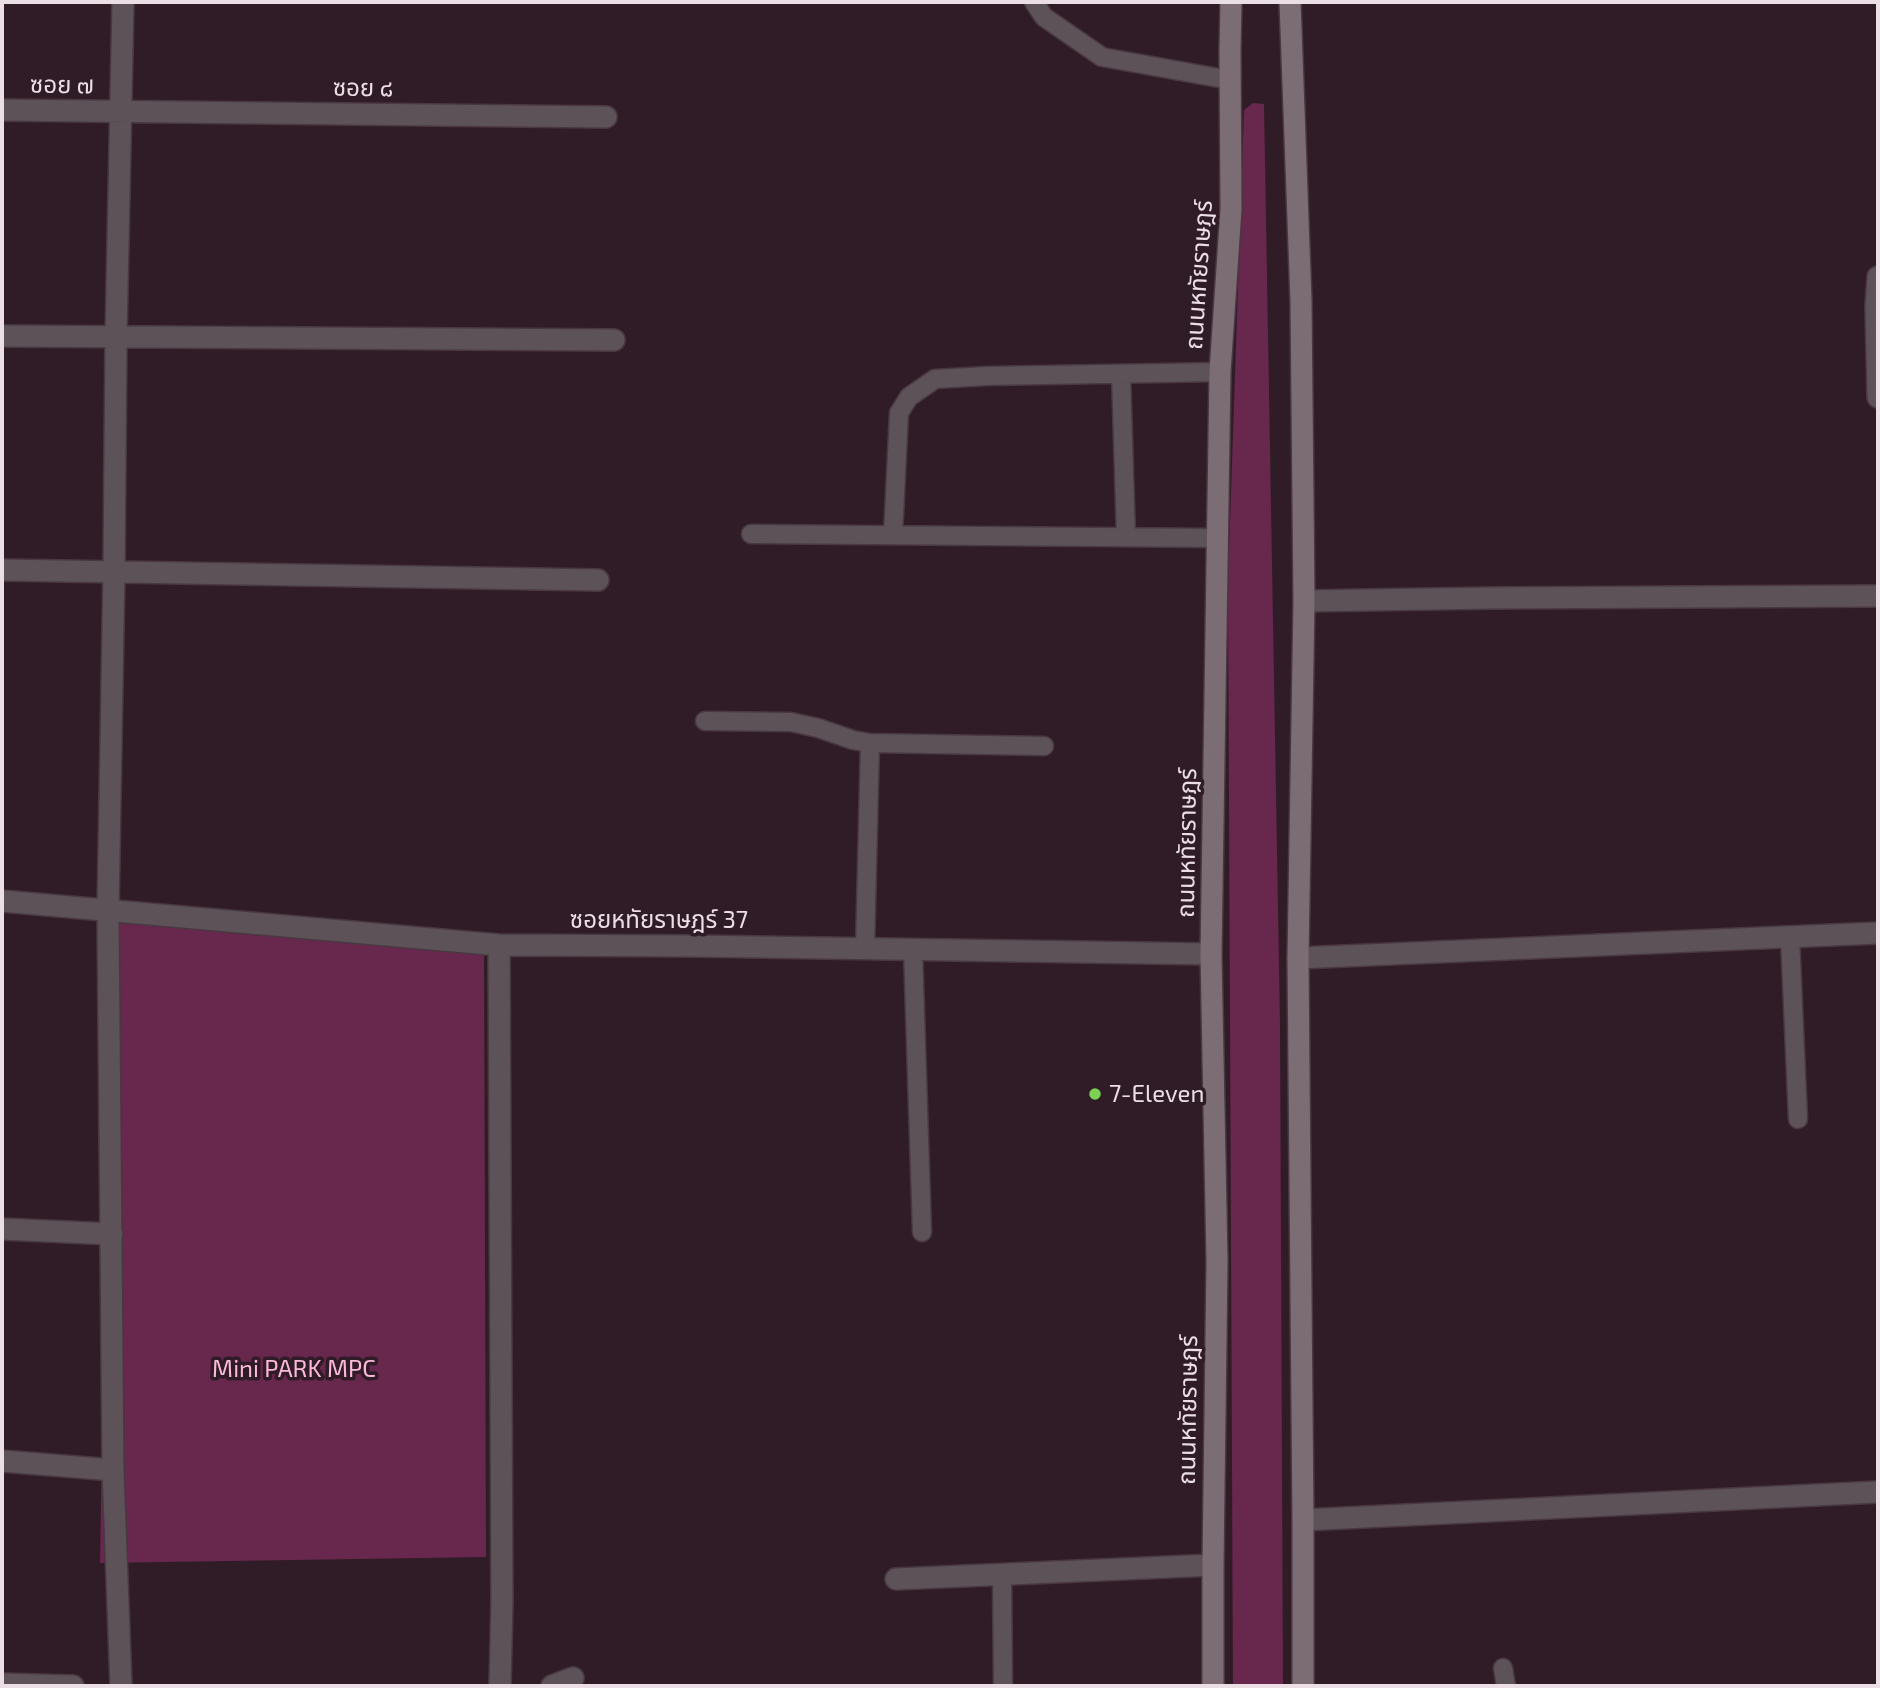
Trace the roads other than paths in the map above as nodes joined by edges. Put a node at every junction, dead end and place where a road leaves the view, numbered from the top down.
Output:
1 (123, 2) edge
2 (1034, 2) edge
3 (1231, 2) edge
4 (1290, 2) edge
5 (1230, 80) junction
6 (2, 110) edge
7 (121, 112) junction
8 (606, 117) dead end
9 (1878, 277) edge
10 (2, 336) edge
11 (116, 337) junction
12 (614, 340) dead end
13 (1220, 372) junction
14 (1121, 374) junction
15 (1878, 397) edge
16 (751, 534) dead end
17 (893, 535) junction
18 (1126, 537) junction
19 (1217, 538) junction
20 (2, 570) edge
21 (114, 571) junction
22 (598, 580) dead end
23 (1878, 596) edge
24 (1304, 601) junction
25 (705, 721) dead end
26 (870, 743) junction
27 (1044, 746) dead end
28 (2, 901) edge
29 (108, 911) junction
30 (1878, 933) edge
31 (1790, 937) junction
32 (499, 946) junction
33 (866, 949) junction
34 (913, 950) junction
35 (1211, 954) junction
36 (1298, 958) junction
37 (1798, 1119) dead end
38 (2, 1229) edge
39 (922, 1232) dead end
40 (112, 1234) junction
41 (2, 1461) edge
42 (113, 1470) junction
43 (1878, 1492) edge
44 (1303, 1520) junction
45 (1213, 1566) junction
46 (1002, 1574) junction
47 (896, 1579) dead end
48 (1503, 1668) dead end
49 (573, 1678) dead end
50 (2, 1684) edge
51 (73, 1686) edge
52 (121, 1686) edge
53 (500, 1686) edge
54 (552, 1686) edge
55 (1003, 1686) edge
56 (1213, 1686) edge
57 (1303, 1686) edge
58 (1506, 1686) edge

1 - 7 street
2 - 5 lane
3 - 5 main road, ถนนหทัยราษฎร์
4 - 24 main road
5 - 13 main road, ถนนหทัยราษฎร์
6 - 7 street, ซอย ๗
7 - 8 street, ซอย ๘
7 - 11 street
9 - 15 street
10 - 11 street
11 - 12 street
11 - 21 street
13 - 14 lane
13 - 19 main road, ถนนหทัยราษฎร์
14 - 17 lane
14 - 18 lane
16 - 17 lane
17 - 18 lane
18 - 19 lane
19 - 35 main road, ถนนหทัยราษฎร์
20 - 21 street
21 - 22 street
21 - 29 street
23 - 24 street
24 - 36 main road
25 - 26 lane
26 - 27 lane
26 - 33 lane
28 - 29 street, ซอยหทัยราษฎร์ 37
29 - 32 street, ซอยหทัยราษฎร์ 37
29 - 40 street
30 - 31 street
31 - 36 street
31 - 37 lane
32 - 33 street, ซอยหทัยราษฎร์ 37
32 - 53 street
33 - 34 street, ซอยหทัยราษฎร์ 37
34 - 35 street, ซอยหทัยราษฎร์ 37
34 - 39 lane
35 - 45 main road, ถนนหทัยราษฎร์
36 - 44 main road
38 - 40 street
40 - 42 street
41 - 42 street
42 - 52 street
43 - 44 street
44 - 57 main road
45 - 46 street
45 - 56 main road, ถนนหทัยราษฎร์
46 - 47 street
46 - 55 lane
48 - 58 lane
49 - 54 street
50 - 51 street

